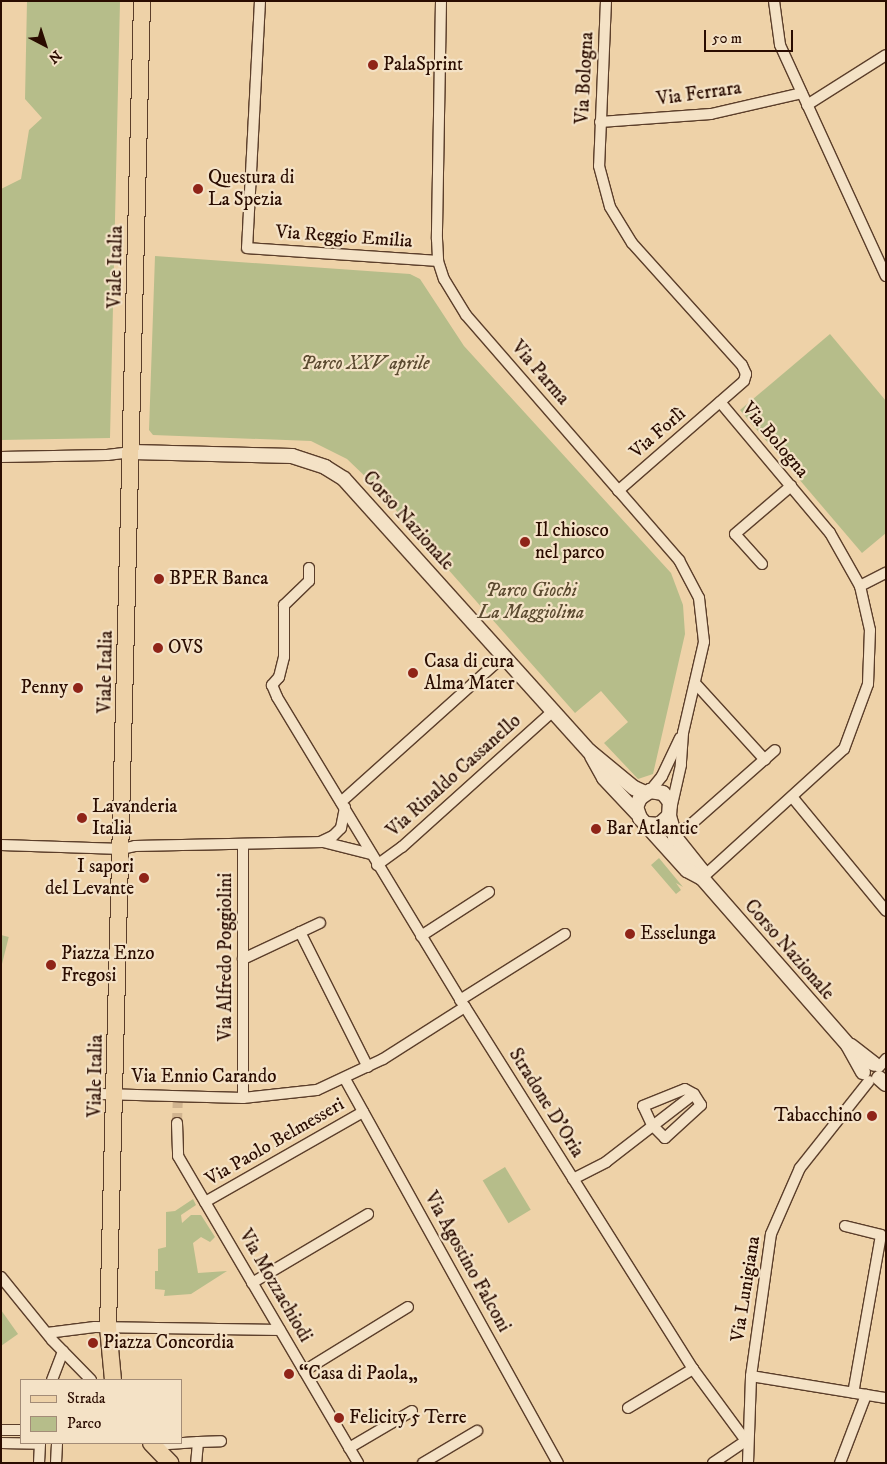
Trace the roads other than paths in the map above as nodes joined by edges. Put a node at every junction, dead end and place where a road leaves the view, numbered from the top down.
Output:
1 (142, 1) edge
2 (260, 1) edge
3 (441, 1) edge
4 (606, 1) edge
5 (774, 1) edge
6 (886, 55) edge
7 (802, 93) junction
8 (807, 105) junction
9 (600, 122) junction
10 (438, 261) junction
11 (886, 276) edge
12 (720, 402) junction
13 (132, 452) junction
14 (1, 457) edge
15 (792, 486) junction
16 (618, 491) junction
17 (762, 564) dead end
18 (309, 568) dead end
19 (886, 573) edge
20 (860, 586) junction
21 (504, 656) junction
22 (694, 683) junction
23 (553, 711) junction
24 (683, 733) junction
25 (775, 750) dead end
26 (590, 751) junction
27 (765, 760) junction
28 (648, 792) junction
29 (792, 798) junction
30 (343, 805) junction
31 (637, 813) junction
32 (670, 813) junction
33 (647, 824) junction
34 (688, 827) dead end
35 (320, 842) junction
36 (1, 845) edge
37 (243, 846) junction
38 (122, 849) junction
39 (371, 854) junction
40 (377, 865) junction
41 (702, 878) junction
42 (489, 892) dead end
43 (886, 911) edge
44 (320, 922) dead end
45 (300, 932) junction
46 (565, 934) dead end
47 (421, 936) junction
48 (243, 959) junction
49 (462, 1004) junction
50 (368, 1067) junction
51 (876, 1072) edge
52 (345, 1079) junction
53 (108, 1094) junction
54 (694, 1094) junction
55 (243, 1098) junction
56 (363, 1112) junction
57 (177, 1123) tunnel mouth
58 (652, 1125) junction
59 (573, 1179) junction
60 (205, 1202) junction
61 (368, 1214) dead end
62 (845, 1226) dead end
63 (1, 1278) edge
64 (252, 1283) junction
65 (408, 1307) dead end
66 (280, 1330) junction
67 (47, 1334) junction
68 (108, 1335) junction
69 (63, 1351) junction
70 (59, 1361) junction
71 (693, 1369) junction
72 (304, 1370) junction
73 (750, 1376) junction
74 (52, 1379) edge
75 (59, 1379) edge
76 (91, 1379) edge
77 (113, 1379) edge
78 (853, 1392) junction
79 (866, 1395) junction
80 (886, 1398) edge
81 (628, 1408) dead end
82 (412, 1411) dead end
83 (1, 1430) edge
84 (20, 1430) edge
85 (477, 1431) dead end
86 (221, 1441) dead end
87 (746, 1441) junction
88 (198, 1442) junction
89 (1, 1443) edge
90 (20, 1443) edge
91 (182, 1443) edge
92 (40, 1444) edge
93 (57, 1444) edge
94 (152, 1444) edge
95 (350, 1448) junction
96 (39, 1463) edge
97 (56, 1463) edge
98 (170, 1463) edge
99 (196, 1463) edge
100 (358, 1463) edge
101 (423, 1463) edge
102 (558, 1463) edge
103 (713, 1463) edge
104 (748, 1463) edge
105 (840, 1463) edge

1 - 13 main road, Viale Italia
2 - 10 street, Via Reggio Emilia
3 - 10 street, Via Parma
4 - 9 street, Via Bologna
5 - 7 street
6 - 8 street
7 - 8 street
7 - 9 street, Via Ferrara
8 - 11 street
9 - 12 street, Via Bologna
10 - 16 street, Via Parma
12 - 15 street, Via Bologna
12 - 16 street, Via Forlì
13 - 14 street
13 - 21 street, Corso Nazionale
13 - 38 main road, Viale Italia
15 - 17 street
15 - 20 street, Via Bologna
16 - 22 street, Via Parma
18 - 30 street, Stradone D'Oria
19 - 20 street
20 - 29 street, Via Bologna
21 - 23 street, Corso Nazionale
21 - 30 street
22 - 24 street, Via Parma
22 - 27 street
23 - 26 street, Corso Nazionale
23 - 40 street, Via Rinaldo Cassanello
24 - 28 street, Via Parma
24 - 32 street, Via Parma
25 - 27 street
26 - 28 street, Corso Nazionale
26 - 31 street, Corso Nazionale
27 - 34 street
28 - 31 street
28 - 32 street, Corso Nazionale
29 - 41 street, Via Bologna
29 - 43 street
30 - 35 street
30 - 39 street, Stradone D'Oria
31 - 33 street, Corso Nazionale
32 - 33 street
32 - 41 street, Corso Nazionale
33 - 41 street, Corso Nazionale
35 - 37 street
35 - 39 street
36 - 38 street
37 - 38 street
37 - 48 street, Via Alfredo Poggiolini
38 - 53 main road, Viale Italia
39 - 40 street, Stradone D'Oria
40 - 47 street, Stradone D'Oria
41 - 51 street, Corso Nazionale
42 - 47 street
44 - 45 street
45 - 48 street
45 - 50 street
46 - 49 street, Via Ennio Carando
47 - 49 street, Stradone D'Oria
48 - 55 street, Via Alfredo Poggiolini
49 - 50 street, Via Ennio Carando
49 - 59 street, Stradone D'Oria
50 - 52 street, Via Ennio Carando
51 - 73 street, Via Lunigiana
52 - 55 street, Via Ennio Carando
52 - 56 street, Via Agostino Falconi
53 - 55 street, Via Ennio Carando
53 - 68 main road, Viale Italia
54 - 58 street
54 - 58 street
54 - 58 street
56 - 60 street, Via Paolo Belmesseri
56 - 102 street, Via Agostino Falconi
57 - 60 street, Via Mozzachiodi
58 - 59 street
59 - 71 street, Stradone D'Oria
60 - 64 street, Via Mozzachiodi
61 - 64 street
62 - 78 street
63 - 67 street
64 - 66 street, Via Mozzachiodi
65 - 72 street
66 - 68 street
66 - 72 street, Via Mozzachiodi
67 - 68 street
67 - 69 street
68 - 77 main road, Viale Italia
69 - 70 street
69 - 76 street
70 - 74 street
70 - 75 street
71 - 81 street
71 - 87 street, Stradone D'Oria
72 - 95 street, Via Mozzachiodi
73 - 78 street
73 - 87 street, Via Lunigiana
78 - 79 street
79 - 80 street
79 - 105 street
82 - 95 street
83 - 84 street
85 - 101 street
86 - 88 street
87 - 103 street
87 - 104 street, Via Lunigiana
88 - 91 street
88 - 99 street
89 - 90 street
92 - 96 street
93 - 97 street
94 - 98 main road
95 - 100 street, Via Mozzachiodi

